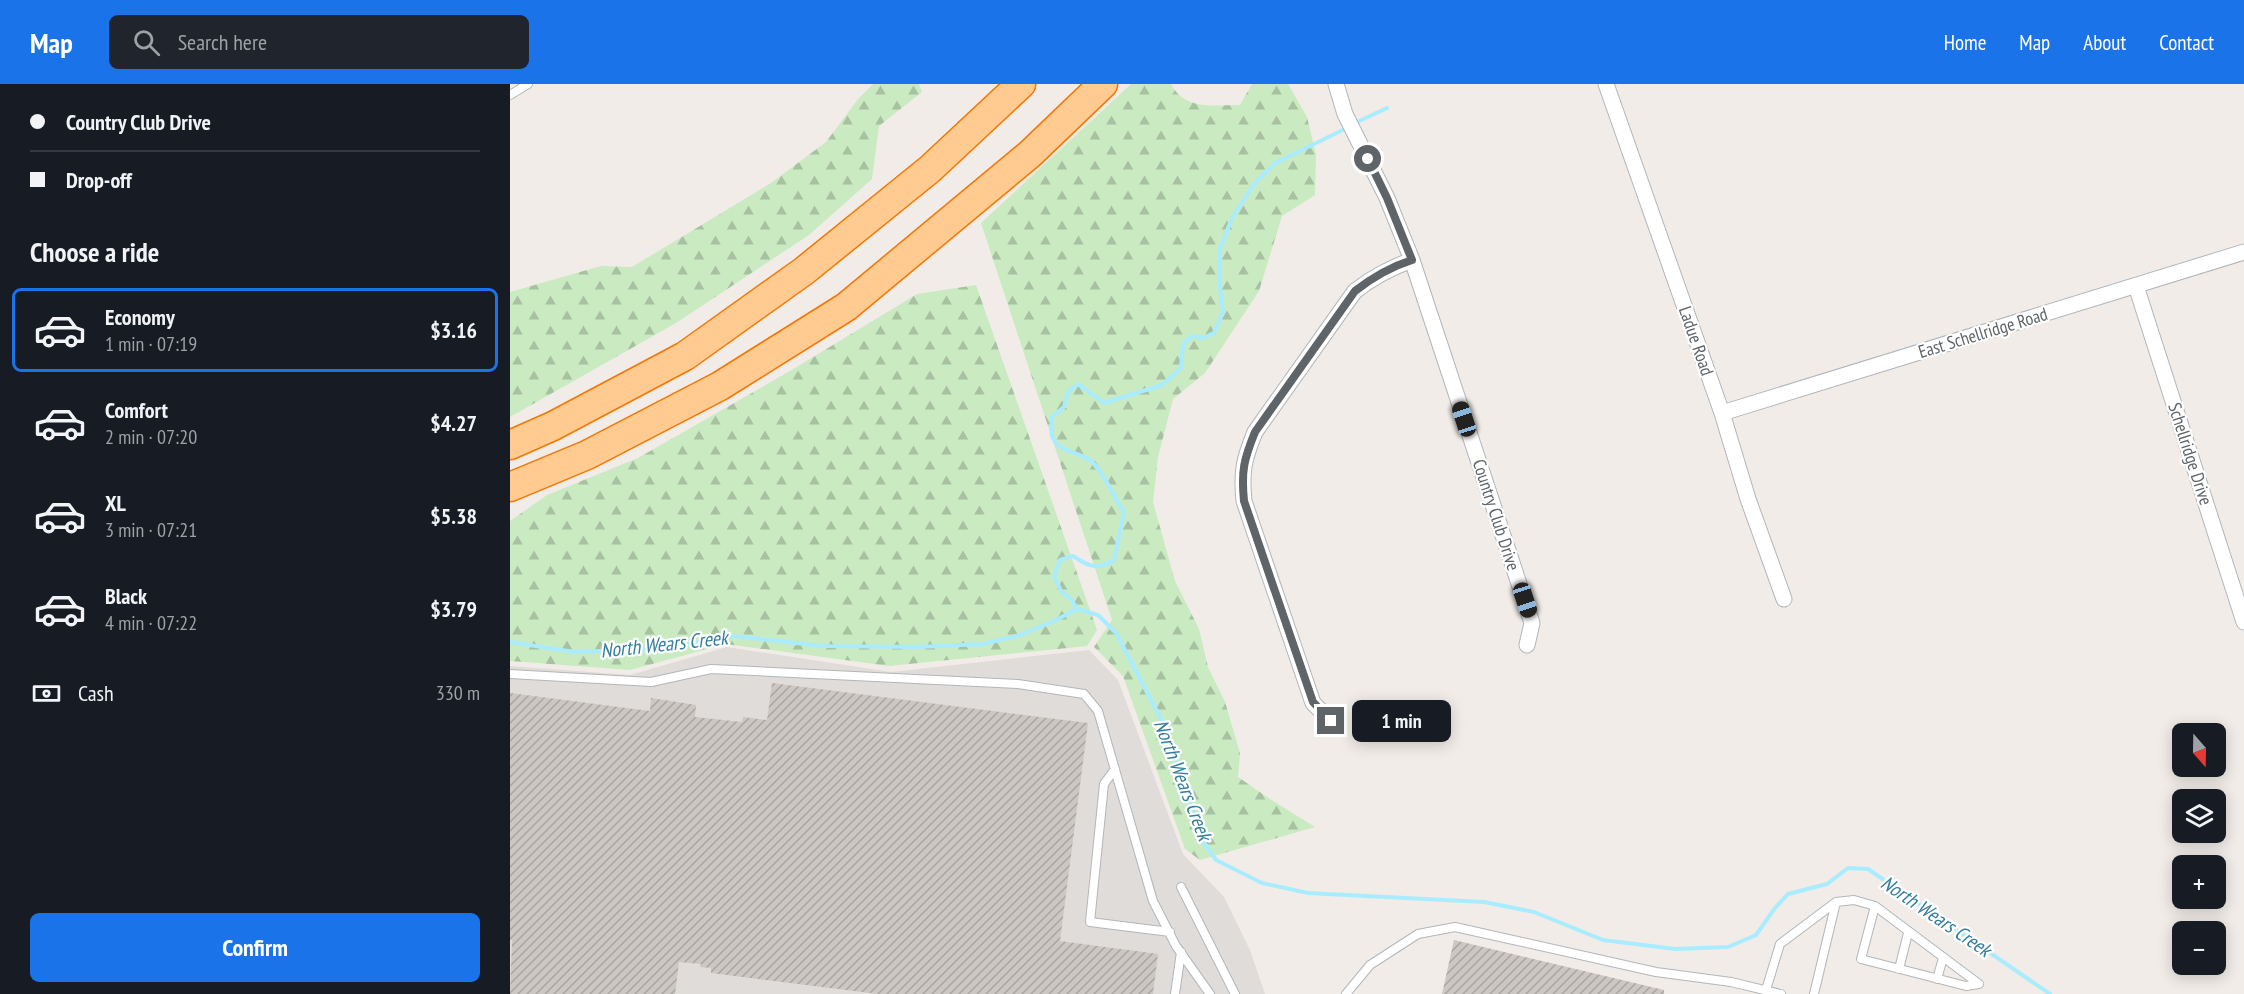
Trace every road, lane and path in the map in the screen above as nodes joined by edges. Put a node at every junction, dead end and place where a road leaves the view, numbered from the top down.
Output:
1 (528, 84) edge
2 (1021, 84) edge
3 (1103, 84) edge
4 (1335, 84) edge
5 (1606, 84) edge
6 (510, 95) edge
7 (2244, 252) edge
8 (1412, 260) junction
9 (2136, 286) junction
10 (1722, 413) junction
11 (510, 445) edge
12 (510, 487) edge
13 (2240, 597) edge
14 (1784, 599) dead end
15 (2244, 622) edge
16 (1527, 645) dead end
17 (510, 674) edge
18 (1331, 721) dead end
19 (1115, 769) junction
20 (1181, 887) dead end
21 (1836, 902) junction
22 (1875, 906) junction
23 (1170, 932) junction
24 (1908, 933) junction
25 (1181, 952) junction
26 (1943, 958) junction
27 (1899, 969) junction
28 (1936, 979) junction
29 (1766, 990) junction
30 (1175, 994) edge
31 (1210, 994) edge
32 (1235, 994) edge
33 (1346, 994) edge
34 (1781, 994) edge
35 (1814, 994) edge

1 - 6 lane
2 - 11 highway
3 - 12 highway
4 - 8 street, Country Club Drive
5 - 10 street, Ladue Road
7 - 9 street, East Schellridge Road
8 - 16 street, Country Club Drive
8 - 18 street
9 - 10 street, East Schellridge Road
9 - 13 street, Schellridge Drive
10 - 14 street, Ladue Road
13 - 15 street, Schellridge Drive
17 - 19 lane
19 - 23 lane
19 - 23 lane
20 - 32 lane
21 - 22 lane
21 - 29 lane
21 - 35 lane
22 - 24 lane
22 - 27 lane
23 - 25 lane
24 - 26 lane
24 - 27 lane
25 - 30 lane
25 - 31 lane
26 - 28 lane
26 - 28 lane
27 - 28 lane
29 - 33 lane
29 - 34 lane

